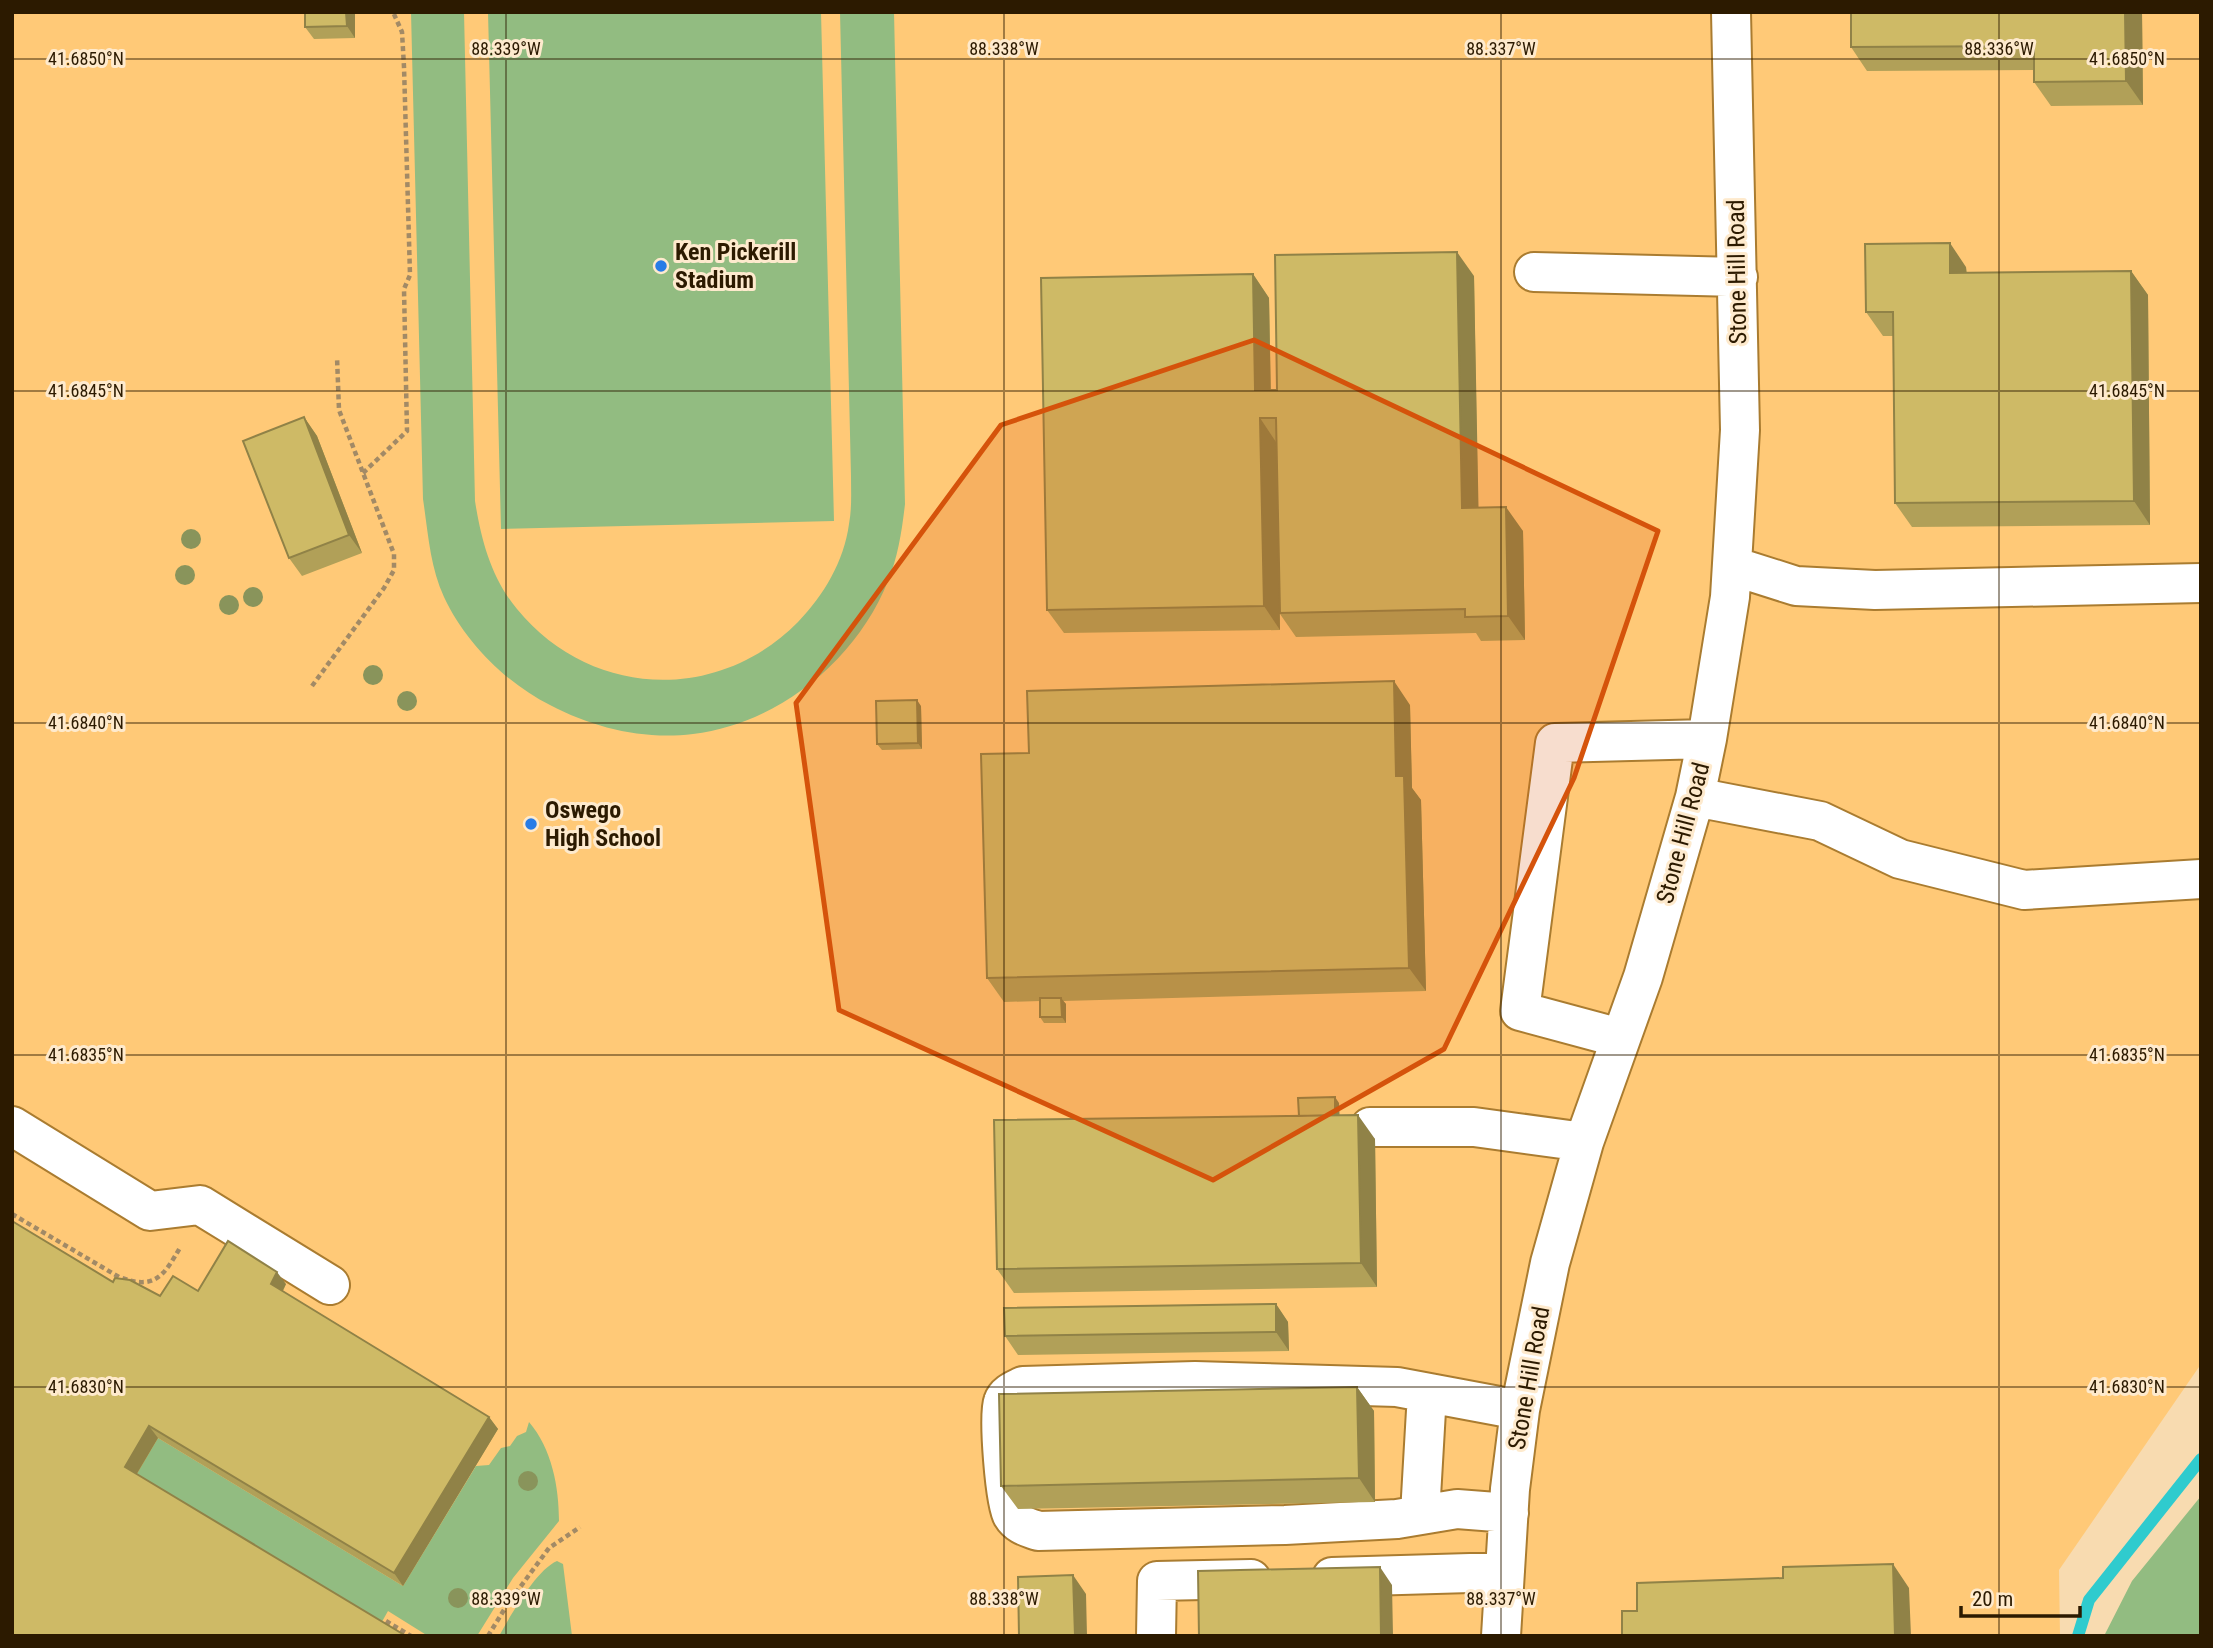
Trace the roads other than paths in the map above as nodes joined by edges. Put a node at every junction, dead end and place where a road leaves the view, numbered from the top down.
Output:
1 (1731, 12) edge
2 (1534, 272) dead end
3 (1738, 277) junction
4 (1733, 566) junction
5 (2201, 583) edge
6 (1707, 739) junction
7 (1695, 797) junction
8 (2201, 879) edge
9 (1620, 1038) junction
10 (12, 1126) edge
11 (1370, 1127) dead end
12 (1584, 1142) junction
13 (330, 1285) dead end
14 (1427, 1393) junction
15 (1520, 1410) junction
16 (1509, 1513) junction
17 (1420, 1514) junction
18 (1373, 1520) junction
19 (1138, 1528) junction
20 (1505, 1572) junction
21 (1373, 1576) junction
22 (1157, 1581) junction
23 (1502, 1635) edge
24 (1156, 1636) edge
25 (1534, 1636) edge

1 - 3 street, Stone Hill Road
2 - 3 street
3 - 4 street, Stone Hill Road
4 - 5 street
4 - 6 street, Stone Hill Road
6 - 7 street, Stone Hill Road
6 - 9 street
7 - 8 street
7 - 9 street, Stone Hill Road
9 - 12 street, Stone Hill Road
10 - 13 street
11 - 12 street
12 - 15 street, Stone Hill Road
14 - 15 street
14 - 17 street
14 - 19 street
15 - 16 street, Stone Hill Road
16 - 17 street
16 - 20 street, Stone Hill Road
17 - 18 street
18 - 19 street
18 - 21 street
19 - 22 street
20 - 21 street
20 - 23 street, Stone Hill Road
21 - 22 street
22 - 24 street
23 - 25 street

